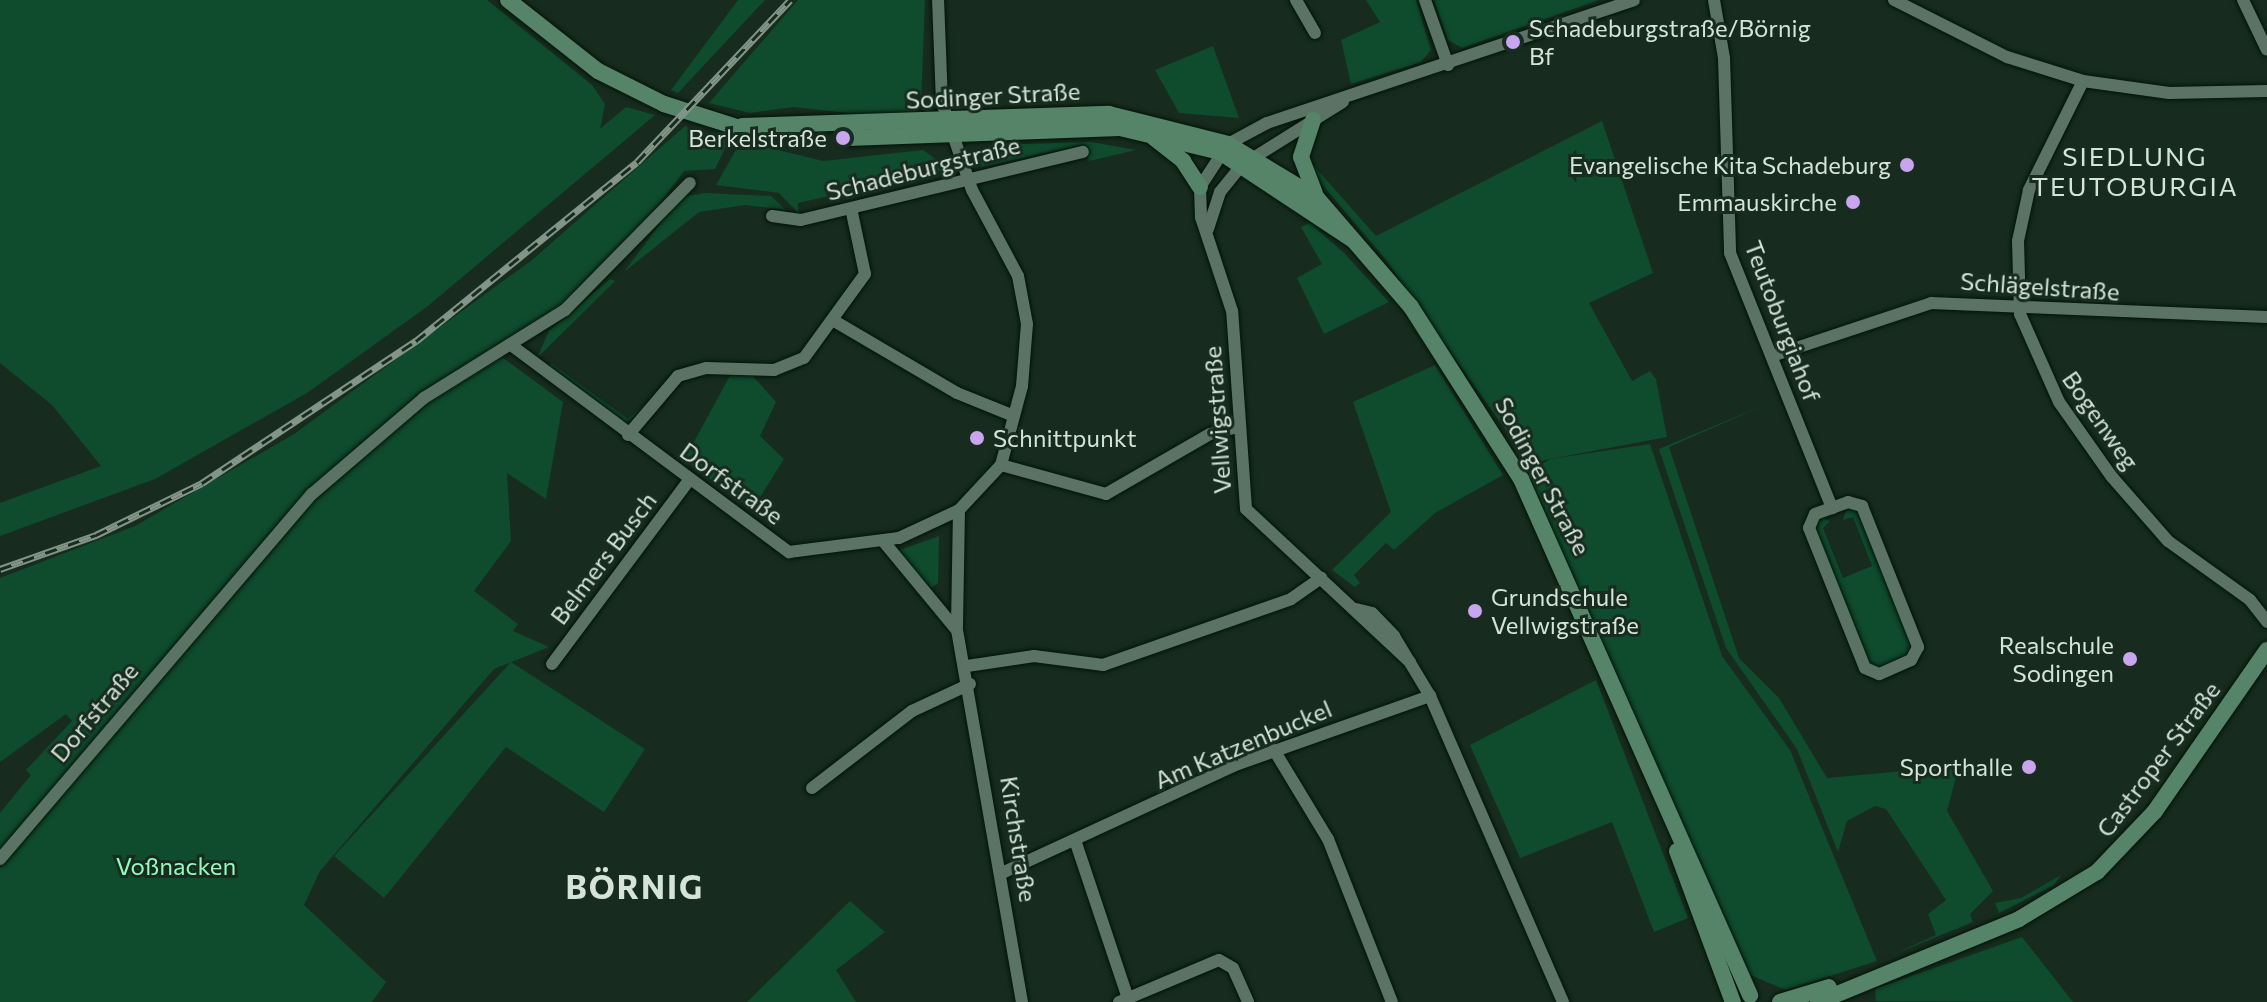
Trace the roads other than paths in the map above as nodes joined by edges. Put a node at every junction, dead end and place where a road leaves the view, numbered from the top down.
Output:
1 (508, 0) edge
2 (938, 0) edge
3 (1296, 0) edge
4 (1425, 0) edge
5 (1634, 0) edge
6 (1714, 0) edge
7 (1894, 0) edge
8 (2243, 0) edge
9 (1315, 33) dead end
10 (2267, 50) edge
11 (1448, 65) junction
12 (2083, 81) junction
13 (2267, 91) edge
14 (1345, 101) junction
15 (1313, 120) junction
16 (950, 128) junction
17 (1150, 134) junction
18 (1224, 148) junction
19 (1083, 152) dead end
20 (1248, 161) junction
21 (967, 180) junction
22 (690, 183) dead end
23 (1200, 187) junction
24 (1317, 198) junction
25 (851, 208) junction
26 (772, 216) dead end
27 (1208, 229) junction
28 (1353, 240) junction
29 (2018, 303) junction
30 (2267, 317) edge
31 (836, 322) junction
32 (511, 345) junction
33 (1772, 356) junction
34 (1014, 416) junction
35 (1238, 427) junction
36 (628, 435) junction
37 (1001, 465) junction
38 (690, 479) junction
39 (1832, 508) junction
40 (959, 510) junction
41 (884, 542) junction
42 (1321, 578) junction
43 (2265, 608) edge
44 (957, 630) junction
45 (2267, 650) edge
46 (552, 664) dead end
47 (967, 666) junction
48 (970, 684) junction
49 (1430, 696) junction
50 (1274, 750) junction
51 (812, 788) dead end
52 (1076, 843) junction
53 (0, 859) edge
54 (1002, 873) junction
55 (1858, 982) junction
56 (1124, 1000) edge
57 (1740, 1000) edge
58 (1022, 1002) edge
59 (1248, 1002) edge
60 (1392, 1002) edge
61 (1563, 1002) edge
62 (1772, 1002) edge
63 (1780, 1002) edge
64 (1818, 1002) edge

1 - 16 main road, Sodinger Straße
2 - 16 street
3 - 9 street
4 - 11 street
5 - 11 street
6 - 33 street, Teutoburgiahof
7 - 12 street
8 - 10 street
11 - 14 street
12 - 13 street
12 - 29 street, Bogenweg
14 - 15 street
14 - 18 street
15 - 20 street
15 - 24 main road
16 - 17 main road, Sodinger Straße
16 - 18 main road, Sodinger Straße
16 - 21 street, Dorfstraße
17 - 18 main road, Sodinger Straße
17 - 23 main road
18 - 20 main road, Sodinger Straße
18 - 23 street
19 - 21 street, Schadeburgstraße
20 - 24 main road, Sodinger Straße
20 - 27 street
20 - 28 main road, Sodinger Straße
21 - 25 street, Schadeburgstraße
21 - 34 street, Dorfstraße
22 - 32 street, Dorfstraße
23 - 27 street, Vellwigstraße
24 - 28 main road, Sodinger Straße
25 - 26 street, Schadeburgstraße
25 - 31 street
27 - 35 street, Vellwigstraße
28 - 57 main road, Sodinger Straße
29 - 30 street, Schlägelstraße
29 - 33 street, Schlägelstraße
29 - 43 street, Bogenweg
31 - 34 street
31 - 36 street
32 - 36 street, Dorfstraße
32 - 53 street, Dorfstraße
33 - 39 street, Teutoburgiahof
34 - 37 street, Dorfstraße
35 - 37 street
35 - 42 street, Vellwigstraße
36 - 38 street, Dorfstraße
37 - 40 street, Dorfstraße
38 - 41 street, Dorfstraße
38 - 46 street, Belmers Busch
39 - 39 street
40 - 41 street, Dorfstraße
40 - 44 street, Kirchstraße
41 - 44 street, Kirchstraße
42 - 47 street
42 - 49 street, Vellwigstraße
44 - 47 street, Kirchstraße
45 - 55 main road, Castroper Straße
47 - 48 street, Kirchstraße
48 - 51 street
48 - 54 street, Kirchstraße
49 - 50 street, Am Katzenbuckel
49 - 61 street, Vellwigstraße
50 - 52 street, Am Katzenbuckel
50 - 60 street
52 - 54 street, Am Katzenbuckel
52 - 56 street
54 - 58 street, Kirchstraße
55 - 63 main road, Castroper Straße
55 - 64 main road, Castroper Straße
56 - 59 street
57 - 62 main road

